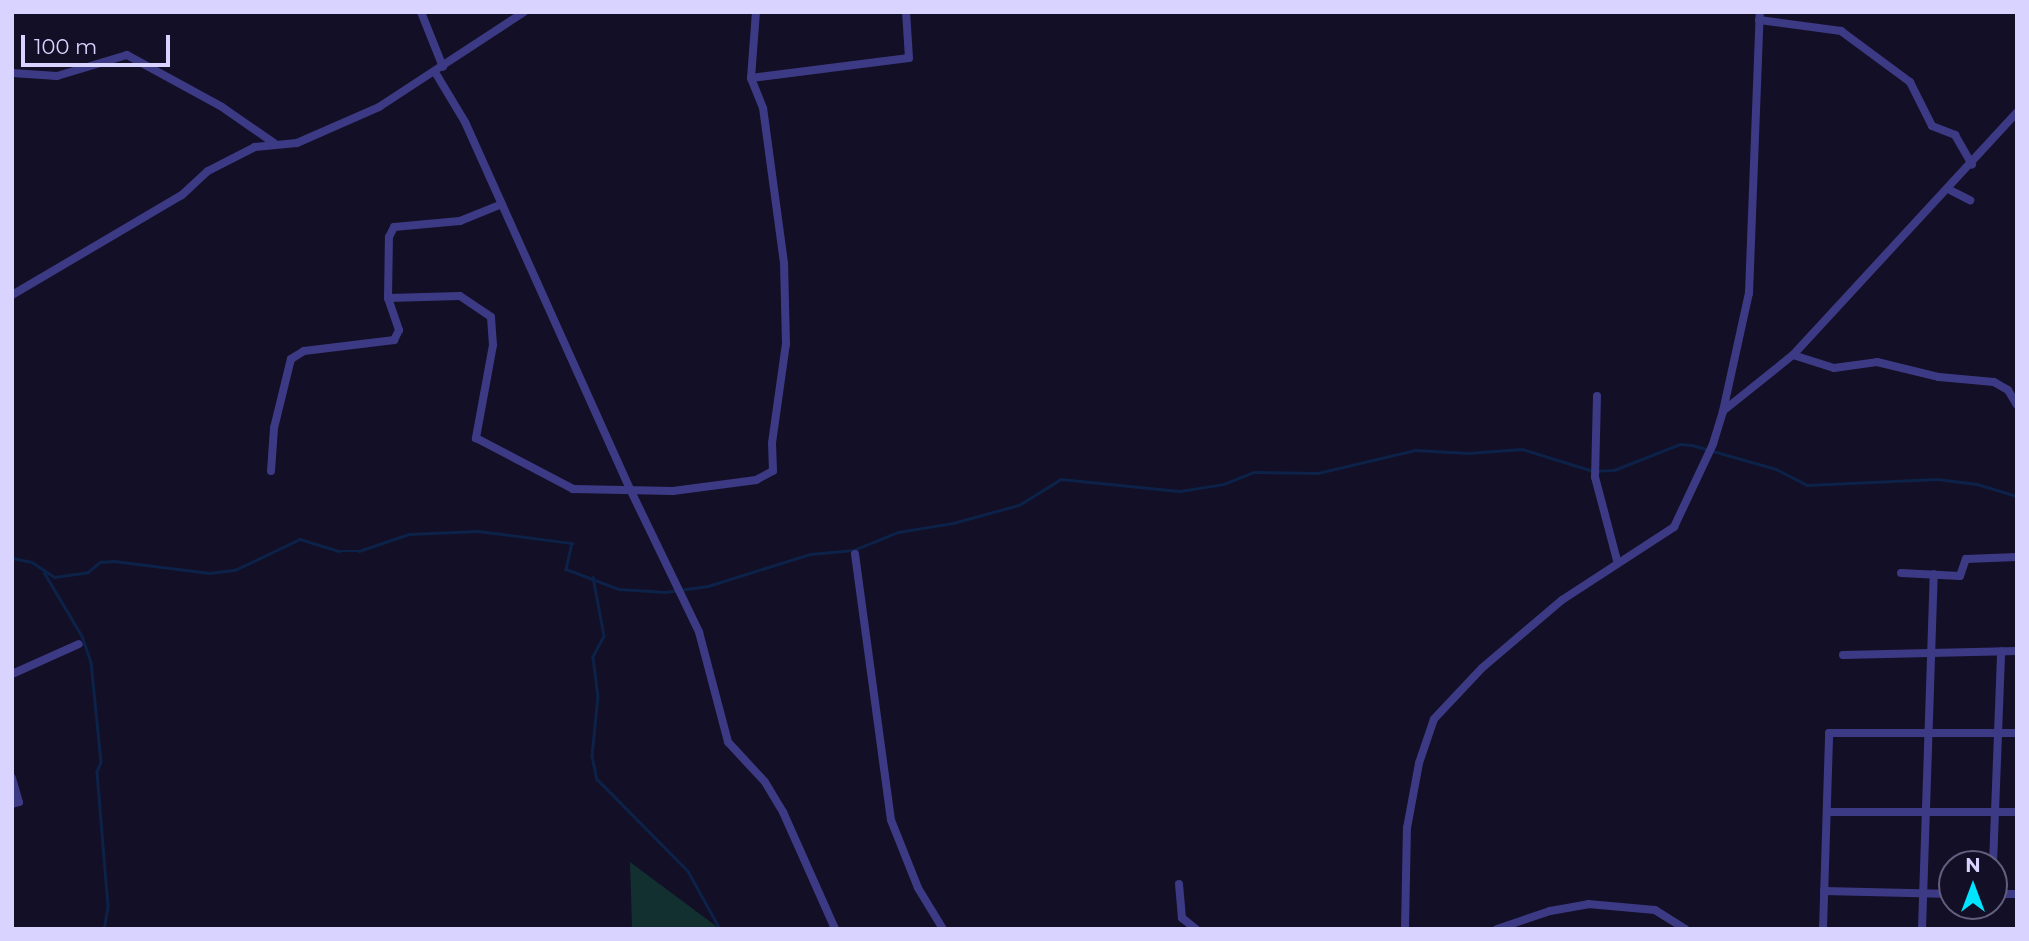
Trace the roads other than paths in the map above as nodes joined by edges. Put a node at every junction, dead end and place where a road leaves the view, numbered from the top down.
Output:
1 (421, 12) edge
2 (524, 12) edge
3 (756, 12) edge
4 (906, 12) edge
5 (1759, 16) edge
6 (509, 17) edge
7 (439, 69) junction
8 (12, 74) edge
9 (751, 78) junction
10 (2017, 111) edge
11 (274, 143) junction
12 (1972, 164) junction
13 (1948, 189) junction
14 (1970, 200) dead end
15 (502, 204) junction
16 (12, 295) edge
17 (388, 298) junction
18 (1793, 355) junction
19 (1597, 396) dead end
20 (2017, 405) edge
21 (1723, 411) junction
22 (271, 471) dead end
23 (629, 489) junction
24 (855, 554) dead end
25 (2017, 557) edge
26 (1617, 560) junction
27 (1901, 573) dead end
28 (1934, 574) junction
29 (79, 644) dead end
30 (2001, 651) junction
31 (2017, 651) edge
32 (1931, 653) junction
33 (1843, 655) dead end
34 (12, 674) edge
35 (1928, 733) junction
36 (1998, 733) junction
37 (2017, 733) edge
38 (12, 778) edge
39 (12, 804) edge
40 (1827, 812) junction
41 (1926, 812) junction
42 (1995, 812) junction
43 (2017, 812) edge
44 (1994, 850) edge
45 (1179, 884) dead end
46 (1824, 891) junction
47 (1923, 894) junction
48 (1938, 894) edge
49 (835, 929) edge
50 (943, 929) edge
51 (1196, 929) edge
52 (1405, 929) edge
53 (1497, 929) edge
54 (1686, 929) edge
55 (1823, 929) edge
56 (1922, 929) edge

1 - 7 street
2 - 6 street
3 - 9 street
4 - 9 street
5 - 12 street
5 - 21 street
6 - 7 street
7 - 11 street
7 - 15 street
8 - 11 street
9 - 23 street
10 - 12 street
11 - 16 street
12 - 13 street
13 - 14 street
13 - 18 street
15 - 17 street
15 - 23 street
17 - 22 street
17 - 23 street
18 - 20 street
18 - 21 street
19 - 26 street
21 - 26 street
23 - 49 street
24 - 50 street
25 - 28 street
26 - 52 street
27 - 28 street
28 - 32 street
29 - 34 street
30 - 31 street
30 - 32 street
30 - 36 street
32 - 33 street
32 - 35 street
35 - 36 street
35 - 40 street
35 - 41 street
36 - 37 street
36 - 42 street
38 - 39 street
40 - 41 street
40 - 46 street
41 - 42 street
41 - 47 street
42 - 43 street
42 - 44 street
45 - 51 street
46 - 47 street
46 - 55 street
47 - 48 street
47 - 56 street
53 - 54 street

